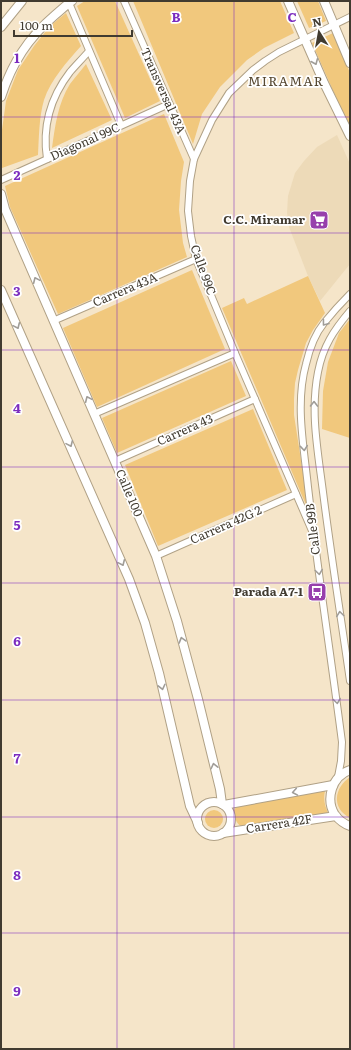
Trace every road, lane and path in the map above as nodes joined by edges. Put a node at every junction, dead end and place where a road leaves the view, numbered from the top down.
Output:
1 (22, 1) edge
2 (124, 1) edge
3 (288, 1) edge
4 (324, 1) edge
5 (71, 2) edge
6 (350, 17) edge
7 (333, 25) junction
8 (1, 27) edge
9 (305, 38) junction
10 (89, 51) junction
11 (350, 63) edge
12 (1, 97) edge
13 (169, 104) junction
14 (121, 126) junction
15 (350, 136) edge
16 (47, 159) junction
17 (194, 159) junction
18 (1, 180) edge
19 (1, 194) edge
20 (196, 259) junction
21 (1, 290) edge
22 (350, 294) edge
23 (350, 311) edge
24 (53, 321) junction
25 (235, 353) junction
26 (255, 399) junction
27 (94, 414) junction
28 (115, 460) junction
29 (296, 494) junction
30 (313, 533) junction
31 (156, 556) junction
32 (350, 681) edge
33 (350, 770) edge
34 (338, 777) junction
35 (333, 785) junction
36 (223, 805) junction
37 (336, 816) junction
38 (198, 822) junction
39 (350, 826) edge
40 (223, 833) junction

1 - 8 street
2 - 13 street, Transversal 43A
3 - 9 street
4 - 7 street
5 - 10 street
5 - 12 street
6 - 7 street, Calle 99C
7 - 9 street, Calle 99C
7 - 11 street
9 -> 15 street
9 - 17 street, Calle 99C
10 - 14 street
10 - 16 street
13 - 14 street, Diagonal 99C
13 - 17 street, Transversal 43A
14 - 16 street, Diagonal 99C
16 - 18 street, Diagonal 99C
17 - 20 street, Calle 99C
24 -> 19 street, Calle 100
20 - 24 street, Carrera 43A
20 - 25 street, Calle 99C
21 -> 38 street
22 -> 30 street, Calle 99B
32 -> 23 street, Calle 99B
27 -> 24 street, Calle 100
25 - 26 street, Calle 99C
25 - 27 street
26 - 28 street, Carrera 43
26 - 29 street, Calle 99C
27 - 28 street, Calle 100
28 - 31 street, Calle 100
29 - 30 street, Calle 99C
29 - 31 street, Carrera 42G 2
30 -> 34 street, Calle 99B
36 -> 31 street, Calle 100
33 - 34 street
34 - 35 street
35 -> 36 street
35 - 37 street
36 - 38 street
36 - 40 street
37 - 39 street
37 - 40 street, Carrera 42F
38 - 40 street

